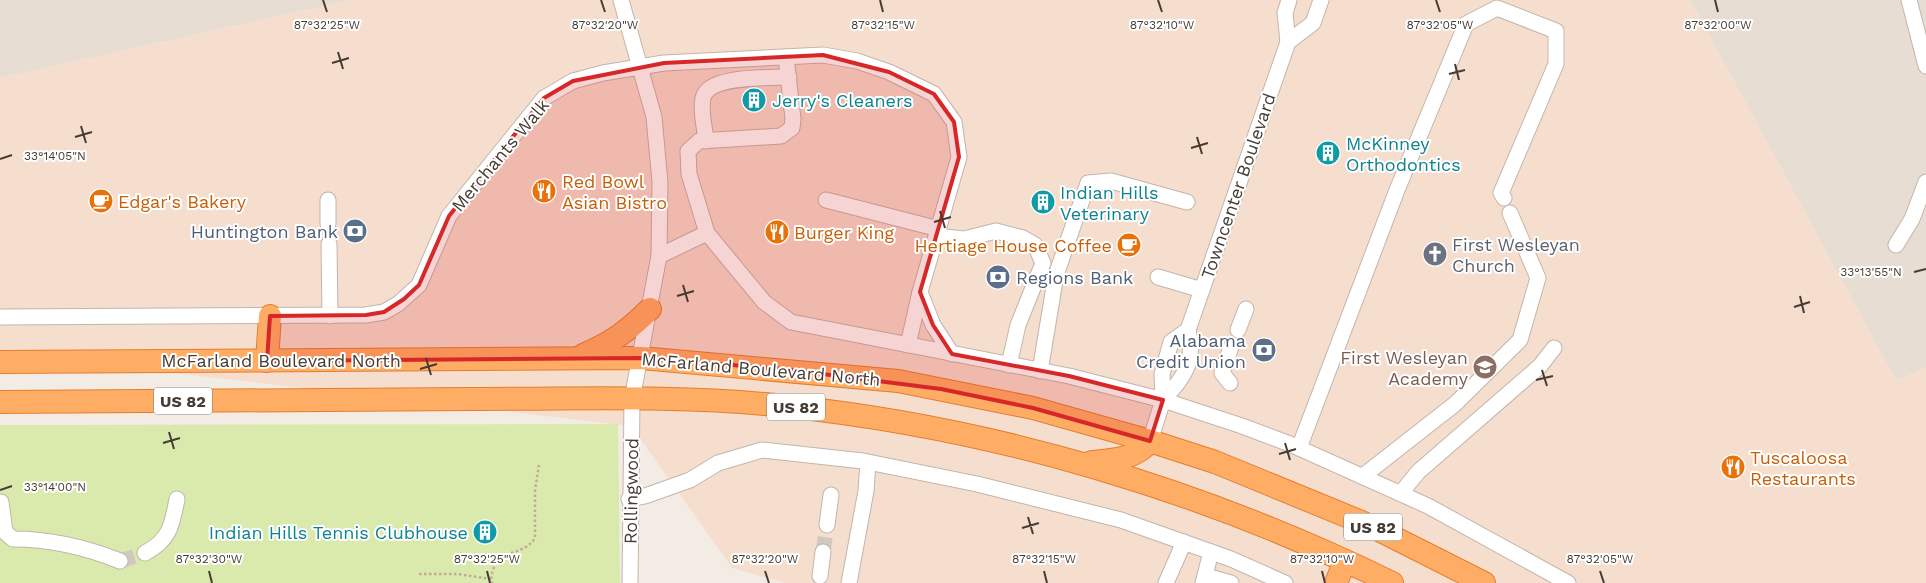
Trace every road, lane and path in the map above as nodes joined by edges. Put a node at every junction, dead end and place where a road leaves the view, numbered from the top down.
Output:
1 (621, 0) edge
2 (1289, 0) edge
3 (1321, 0) edge
4 (1909, 0) edge
5 (1288, 42) junction
6 (786, 57) junction
7 (641, 66) junction
8 (1926, 66) edge
9 (788, 76) junction
10 (706, 140) junction
11 (1926, 182) edge
12 (1504, 198) dead end
13 (328, 200) dead end
14 (826, 200) dead end
15 (1187, 202) dead end
16 (1510, 214) dead end
17 (328, 224) dead end
18 (938, 232) junction
19 (708, 233) junction
20 (329, 244) dead end
21 (1896, 245) dead end
22 (659, 256) junction
23 (1158, 277) dead end
24 (1202, 290) junction
25 (920, 292) junction
26 (650, 309) junction
27 (1246, 309) dead end
28 (270, 316) junction
29 (330, 316) junction
30 (0, 317) edge
31 (1188, 330) junction
32 (1238, 330) dead end
33 (908, 345) junction
34 (1231, 347) dead end
35 (1554, 348) dead end
36 (952, 354) junction
37 (641, 358) junction
38 (573, 360) junction
39 (267, 361) junction
40 (0, 362) edge
41 (1009, 365) junction
42 (1040, 371) junction
43 (1230, 383) dead end
44 (632, 398) junction
45 (1163, 400) junction
46 (0, 402) edge
47 (1150, 441) junction
48 (1299, 448) junction
49 (868, 462) junction
50 (1081, 463) junction
51 (539, 465) dead end
52 (1363, 476) junction
53 (1400, 493) junction
54 (831, 495) dead end
55 (177, 499) dead end
56 (629, 499) junction
57 (1, 502) dead end
58 (827, 525) tunnel mouth
59 (1184, 542) junction
60 (824, 552) tunnel mouth
61 (1211, 552) junction
62 (145, 553) tunnel mouth
63 (486, 553) dead end
64 (120, 560) tunnel mouth
65 (498, 561) junction
66 (1345, 561) junction
67 (419, 574) dead end
68 (820, 576) dead end
69 (1204, 580) edge
70 (492, 581) edge
71 (630, 583) edge
72 (849, 583) edge
73 (1166, 583) edge
74 (1231, 583) edge
75 (1285, 583) edge
76 (1336, 583) edge
77 (1392, 583) edge
78 (1484, 583) edge
79 (1568, 583) edge

1 - 7 street, Rollingwood
2 - 5 street
3 - 5 street
4 - 8 street
5 - 24 street, Towncenter Boulevard
6 - 7 street, Merchants Walk
6 - 9 street
6 - 18 street, Merchants Walk
7 - 22 street, Rollingwood
7 - 29 street, Merchants Walk
9 - 10 street
9 - 10 street
10 - 19 street
11 - 21 street
12 - 48 street
13 - 17 street
14 - 18 street
15 - 42 street
16 - 52 street
18 - 25 street, Merchants Walk
18 - 41 street
19 - 22 street
19 - 33 street
20 - 29 street
22 - 26 street, Rollingwood
23 - 24 street
24 - 31 street, Towncenter Boulevard
25 - 33 street, Merchants Walk
25 - 36 street
26 - 37 street, Rollingwood
26 - 38 highway
27 - 32 street
28 - 29 street, Merchants Walk
28 - 30 street, Merchants Walk
28 - 39 highway
31 - 45 street, Towncenter Boulevard
31 - 45 street, Towncenter Boulevard
33 - 36 street
34 - 43 street
35 - 53 street
36 - 41 street
37 - 38 highway, McFarland Boulevard North / US 82
37 - 44 street, Rollingwood
37 - 47 highway, McFarland Boulevard North / US 82
38 - 39 highway, McFarland Boulevard North / US 82
39 - 40 highway, McFarland Boulevard North / US 82
41 - 42 street
42 - 45 street
44 - 46 highway, McFarland Boulevard North / US 82
44 - 50 highway, McFarland Boulevard North / US 82
44 - 56 street, Rollingwood
45 - 47 street, Towncenter Boulevard
45 - 48 street
47 - 50 highway
47 - 78 highway, McFarland Boulevard North / US 82
48 - 52 street
49 - 56 street
49 - 59 street
49 - 72 street
50 - 66 highway, McFarland Boulevard North / US 82
51 - 65 path
52 - 53 street
53 - 79 street
54 - 58 street
55 - 62 street
56 - 71 street, Rollingwood
57 - 64 street
59 - 61 street
59 - 73 street
60 - 68 street
61 - 69 street
61 - 75 street
63 - 65 path
65 - 70 path
66 - 76 highway
66 - 77 highway, McFarland Boulevard North / US 82
67 - 70 path
69 - 74 street

